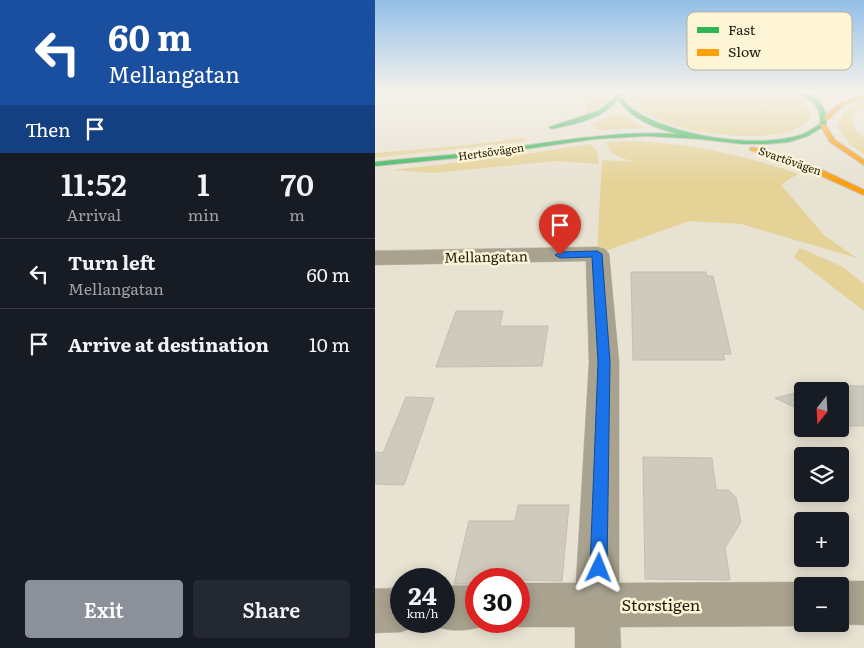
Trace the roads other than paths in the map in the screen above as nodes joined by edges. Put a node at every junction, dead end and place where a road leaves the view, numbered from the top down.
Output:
1 (569, 122) edge
2 (650, 122) edge
3 (824, 122) joint
4 (541, 129) dead end
5 (697, 137) junction
6 (712, 139) junction
7 (864, 163) edge
8 (375, 164) edge
9 (864, 193) edge
10 (375, 258) edge
11 (849, 603) edge
12 (864, 603) edge
13 (794, 604) edge
14 (597, 605) junction
15 (530, 606) edge
16 (390, 610) edge
17 (375, 611) edge
18 (598, 648) edge

1 - 4 main road
2 - 5 main road
3 - 6 main road
3 - 7 main road
5 - 6 main road
5 - 8 main road, Hertsövägen
6 - 9 main road, Svartövägen
10 - 14 street, Mellangatan
11 - 12 street
13 - 14 street, Storstigen
14 - 15 street, Storstigen
14 - 18 street
16 - 17 street

